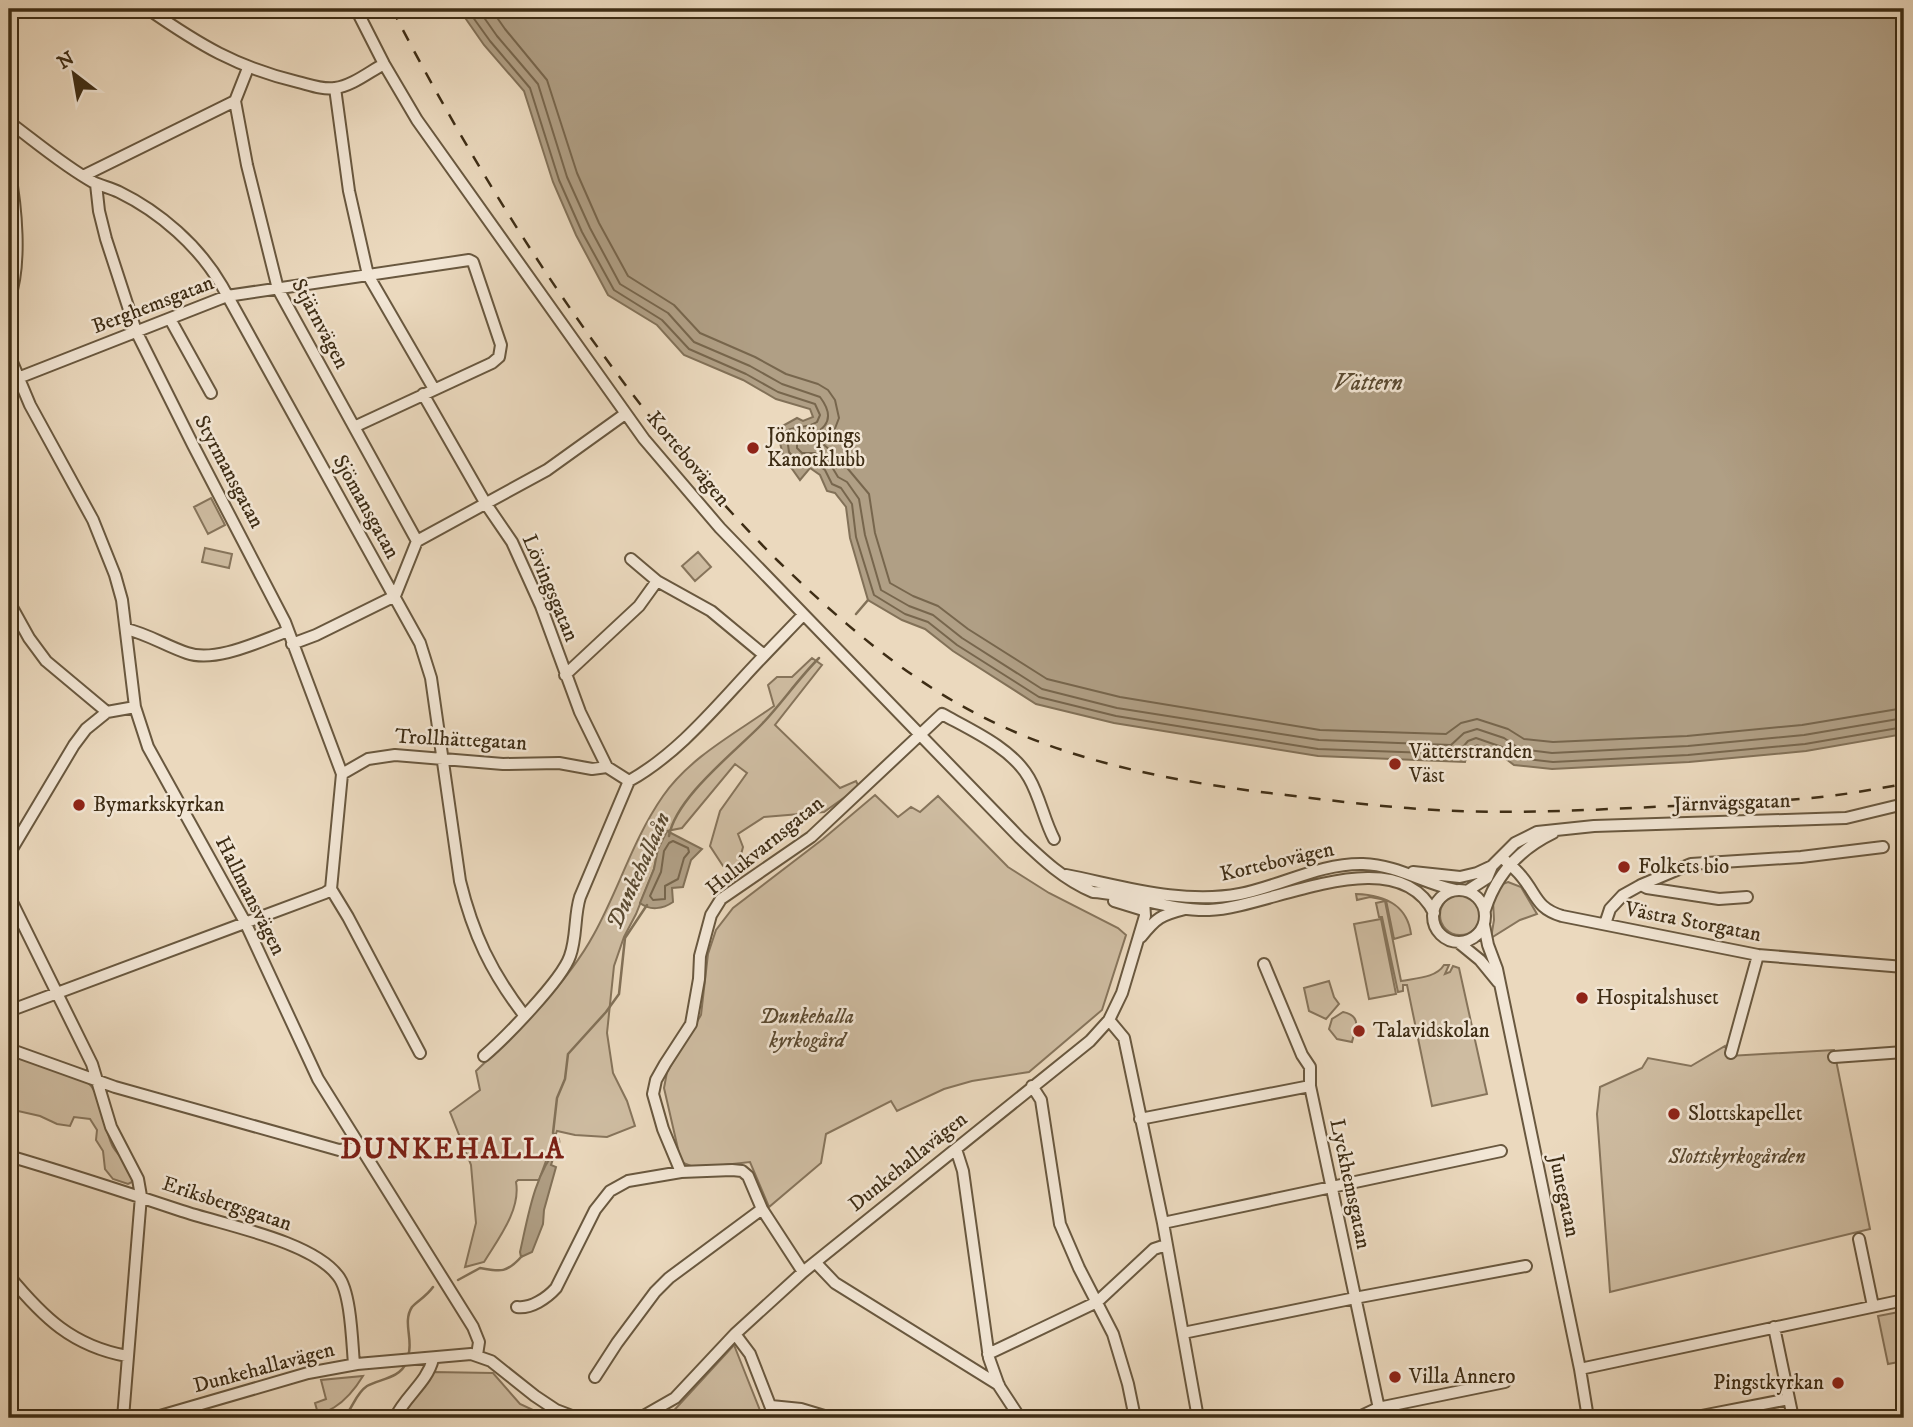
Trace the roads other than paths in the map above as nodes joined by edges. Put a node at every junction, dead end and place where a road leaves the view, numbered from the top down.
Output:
1 (148, 9) edge
2 (356, 9) edge
3 (384, 64) junction
4 (248, 68) junction
5 (335, 88) junction
6 (234, 101) junction
7 (9, 122) edge
8 (9, 168) edge
9 (83, 176) junction
10 (96, 184) junction
11 (368, 275) junction
12 (278, 289) junction
13 (228, 296) junction
14 (9, 300) edge
15 (170, 319) junction
16 (136, 331) junction
17 (10, 361) edge
18 (18, 378) junction
19 (428, 392) junction
20 (211, 393) dead end
21 (625, 414) junction
22 (354, 427) junction
23 (486, 505) junction
24 (417, 541) junction
25 (631, 559) dead end
26 (657, 581) junction
27 (395, 596) junction
28 (9, 602) edge
29 (803, 615) junction
30 (126, 629) junction
31 (288, 631) junction
32 (292, 644) junction
33 (764, 654) junction
34 (565, 675) junction
35 (135, 707) junction
36 (107, 712) junction
37 (921, 735) junction
38 (443, 759) junction
39 (607, 767) junction
40 (342, 774) junction
41 (629, 781) junction
42 (1904, 804) edge
43 (1559, 831) junction
44 (1054, 839) dead end
45 (1883, 847) dead end
46 (9, 854) edge
47 (1501, 856) junction
48 (1492, 866) junction
49 (1511, 866) junction
50 (1408, 872) junction
51 (1063, 875) junction
52 (1641, 885) junction
53 (331, 889) junction
54 (1455, 890) junction
55 (1467, 891) junction
56 (9, 896) edge
57 (1747, 897) dead end
58 (1144, 901) junction
59 (1188, 908) junction
60 (1485, 911) junction
61 (1434, 913) junction
62 (245, 922) junction
63 (1484, 925) junction
64 (1605, 925) junction
65 (1458, 942) junction
66 (1136, 944) junction
67 (1758, 955) junction
68 (1264, 964) dead end
69 (1904, 967) edge
70 (1498, 982) junction
71 (57, 992) junction
72 (9, 1011) edge
73 (524, 1015) junction
74 (1109, 1020) junction
75 (9, 1049) edge
76 (1904, 1052) edge
77 (420, 1053) dead end
78 (1731, 1053) dead end
79 (484, 1056) dead end
80 (1833, 1057) dead end
81 (97, 1081) junction
82 (1032, 1086) junction
83 (1310, 1086) junction
84 (1140, 1119) junction
85 (360, 1147) junction
86 (956, 1149) junction
87 (1501, 1151) dead end
88 (9, 1156) edge
89 (681, 1172) junction
90 (1332, 1188) junction
91 (141, 1196) junction
92 (762, 1209) junction
93 (1163, 1223) junction
94 (1860, 1239) dead end
95 (1166, 1245) junction
96 (816, 1263) junction
97 (1527, 1266) dead end
98 (803, 1272) junction
99 (9, 1276) edge
100 (1354, 1298) junction
101 (1904, 1300) edge
102 (1097, 1302) junction
103 (1873, 1306) junction
104 (517, 1307) dead end
105 (1774, 1327) junction
106 (1183, 1333) junction
107 (735, 1334) junction
108 (988, 1354) junction
109 (477, 1355) junction
110 (127, 1356) junction
111 (433, 1359) junction
112 (354, 1364) junction
113 (1580, 1368) junction
114 (595, 1377) dead end
115 (1505, 1382) dead end
116 (999, 1386) junction
117 (1789, 1399) junction
118 (771, 1406) junction
119 (1379, 1413) edge
120 (123, 1418) edge
121 (153, 1418) edge
122 (395, 1418) edge
123 (577, 1418) edge
124 (640, 1418) edge
125 (775, 1418) edge
126 (831, 1418) edge
127 (1018, 1418) edge
128 (1135, 1418) edge
129 (1198, 1418) edge
130 (1357, 1418) edge
131 (1588, 1418) edge
132 (1691, 1418) edge
133 (1793, 1418) edge

1 - 4 street
2 - 3 street, Kortebovägen
3 - 5 street
3 - 21 street, Kortebovägen
4 - 5 street
4 - 6 street
5 - 11 street, Lövingsgatan
6 - 9 street
6 - 12 street, Stjärnvägen
7 - 9 street, Sjömansgatan
8 - 14 street
9 - 10 street, Sjömansgatan
10 - 13 street, Sjömansgatan
10 - 16 street, Styrmansgatan
11 - 12 street, Berghemsgatan
11 - 19 street, Lövingsgatan
11 - 19 street, Berghemsgatan
12 - 13 street, Berghemsgatan
12 - 22 street, Stjärnvägen
13 - 15 street, Berghemsgatan
13 - 27 street, Sjömansgatan
15 - 16 street, Berghemsgatan
15 - 20 street
16 - 18 street, Berghemsgatan
16 - 31 street, Styrmansgatan
17 - 18 street, Hallmansvägen
18 - 30 street, Hallmansvägen
19 - 22 street
19 - 23 street, Lövingsgatan
21 - 23 street
21 - 29 street, Kortebovägen
22 - 24 street, Stjärnvägen
23 - 24 street
23 - 34 street, Lövingsgatan
24 - 27 street
25 - 26 street
26 - 33 street
26 - 34 street
27 - 32 street
27 - 38 street, Sjömansgatan
28 - 36 street
29 - 33 street
29 - 37 street, Kortebovägen
30 - 31 street
30 - 35 street, Hallmansvägen
31 - 32 street, Styrmansgatan
32 - 40 street, Styrmansgatan
33 - 41 street
34 - 39 street, Lövingsgatan
35 - 36 street
35 - 62 street, Hallmansvägen
36 - 46 street
37 - 44 street, Hulukvarnsgatan
37 - 51 street, Kortebovägen
37 - 89 street, Hulukvarnsgatan
38 - 39 street, Trollhättegatan
38 - 40 street, Trollhättegatan
38 - 73 street, Sjömansgatan
39 - 41 street, Trollhättegatan
40 - 53 street
41 - 73 street
42 - 43 street, Järnvägsgatan
43 - 47 street, Järnvägsgatan
43 - 49 street, Järnvägsgatan
45 - 52 street
47 - 48 street, Järnvägsgatan
47 - 49 street, Västra Storgatan
48 - 50 street
48 - 55 street, Järnvägsgatan
49 - 60 street, Järnvägsgatan
49 - 64 street, Västra Storgatan
50 - 54 street, Kortebovägen
50 - 58 street, Kortebovägen
51 - 58 street, Kortebovägen
51 - 58 street, Kortebovägen
52 - 57 street
52 - 64 street
53 - 62 street
53 - 77 street
54 - 55 street
54 - 61 street
55 - 60 street
56 - 71 street
58 - 59 street, Kortebovägen
58 - 66 street, Dunkehallavägen
59 - 61 street, Kortebovägen
59 - 66 street
60 - 63 street
61 - 65 street
62 - 71 street
62 - 85 street, Hallmansvägen
63 - 65 street
63 - 70 street, Junegatan
64 - 67 street, Västra Storgatan
65 - 70 street, Junegatan
66 - 74 street, Dunkehallavägen
67 - 69 street, Västra Storgatan
67 - 78 street
68 - 83 street, Lyckhemsgatan
70 - 113 street, Junegatan
71 - 72 street
71 - 81 street
73 - 79 street
74 - 82 street, Dunkehallavägen
74 - 84 street
75 - 81 street
76 - 80 street
81 - 85 street
81 - 91 street
82 - 86 street, Dunkehallavägen
82 - 102 street
83 - 84 street
83 - 90 street, Lyckhemsgatan
84 - 93 street
85 - 109 street, Hallmansvägen
86 - 96 street, Dunkehallavägen
86 - 108 street
87 - 90 street
88 - 91 street, Eriksbergsgatan
89 - 92 street
89 - 104 street
90 - 93 street
90 - 100 street, Lyckhemsgatan
91 - 110 street
91 - 112 street, Eriksbergsgatan
92 - 98 street
92 - 114 street
93 - 95 street
94 - 103 street
95 - 102 street
95 - 106 street
96 - 98 street, Dunkehallavägen
96 - 116 street
97 - 100 street
98 - 107 street, Dunkehallavägen
99 - 110 street
100 - 106 street
100 - 119 street, Lyckhemsgatan
101 - 103 street
102 - 108 street
102 - 128 street
103 - 105 street
105 - 113 street
105 - 117 street
106 - 129 street
107 - 118 street
107 - 124 street, Dunkehallavägen
108 - 116 street
109 - 111 street, Dunkehallavägen
109 - 123 street
110 - 120 street
111 - 112 street, Dunkehallavägen
111 - 122 street
112 - 121 street, Dunkehallavägen
113 - 131 street, Junegatan
115 - 119 street
116 - 127 street
117 - 132 street
117 - 133 street
118 - 125 street
118 - 126 street
119 - 130 street

